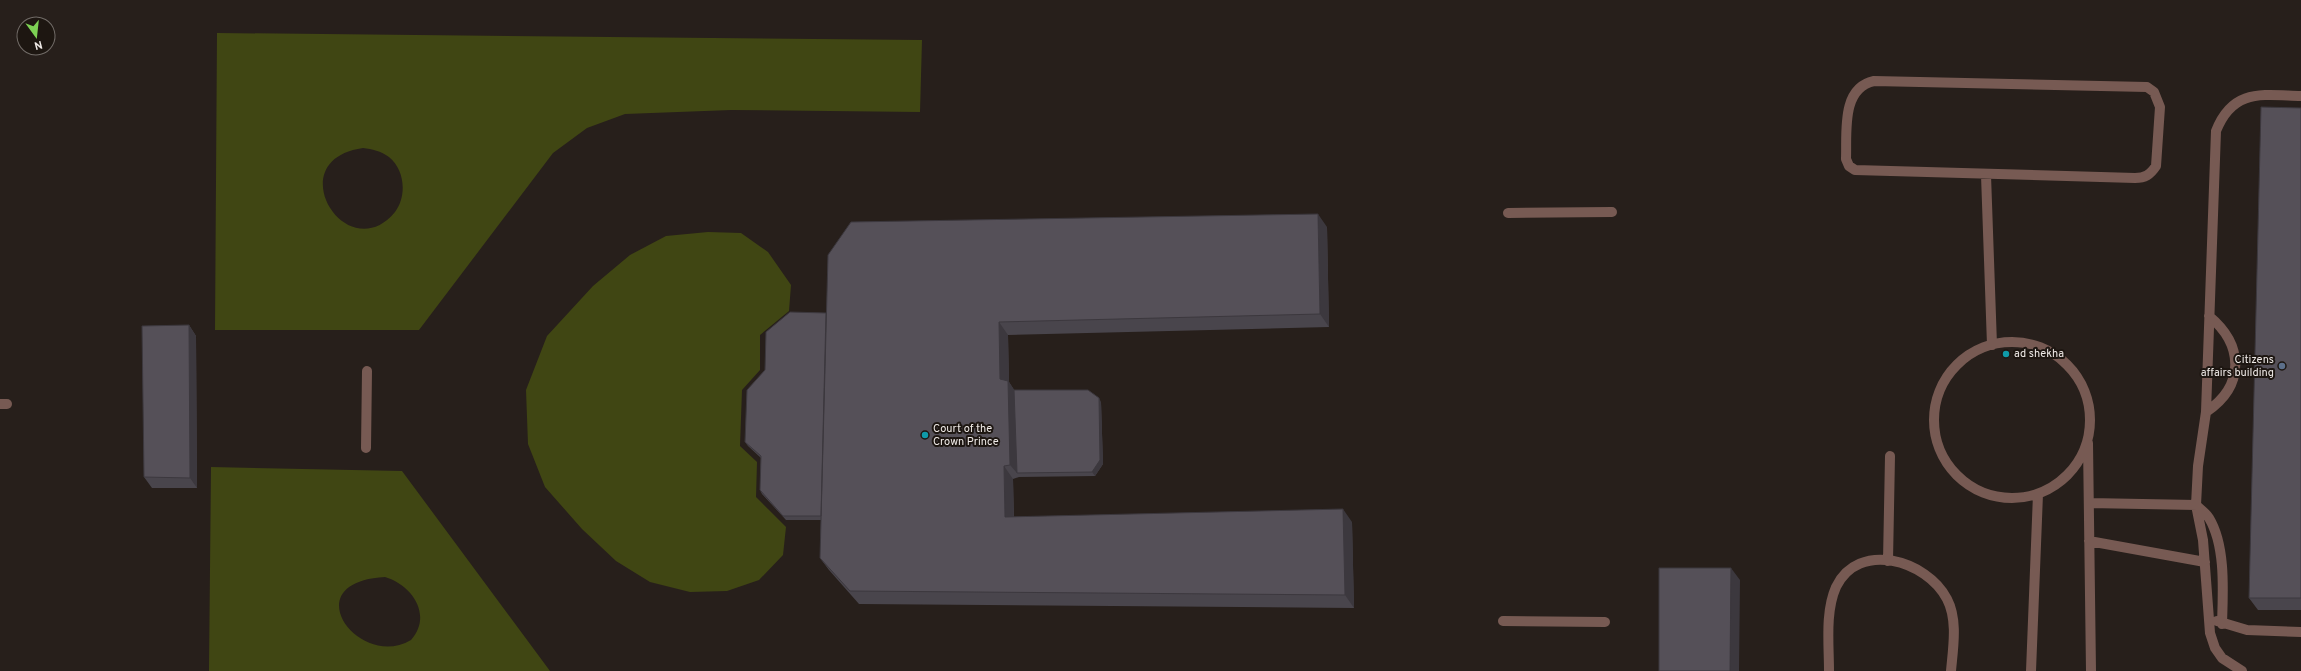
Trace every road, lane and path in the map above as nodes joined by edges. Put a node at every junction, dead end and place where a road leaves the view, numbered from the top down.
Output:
1 (2301, 96) edge
2 (1986, 175) junction
3 (1612, 212) dead end
4 (1508, 213) dead end
5 (2209, 316) junction
6 (1992, 345) junction
7 (368, 371) dead end
8 (2206, 412) junction
9 (2088, 442) junction
10 (366, 448) dead end
11 (1890, 456) dead end
12 (2038, 494) junction
13 (2089, 503) junction
14 (2196, 505) junction
15 (2089, 541) junction
16 (1888, 561) junction
17 (2205, 562) junction
18 (2208, 616) junction
19 (1503, 621) dead end
20 (1605, 622) dead end
21 (2222, 624) junction
22 (2301, 632) edge
23 (1828, 671) edge
24 (1951, 671) edge
25 (2031, 671) edge
26 (2091, 671) edge
27 (2242, 671) edge

1 - 5 lane
2 - 2 lane
2 - 6 lane
3 - 4 lane
5 - 8 lane
5 - 8 lane
6 - 9 lane
6 - 12 lane
7 - 10 lane
8 - 14 lane
9 - 12 lane
9 - 13 lane
11 - 16 lane
12 - 25 lane
13 - 14 lane
13 - 15 lane
14 - 17 lane
14 - 21 lane
15 - 17 lane
15 - 26 lane
16 - 23 lane
16 - 24 lane
17 - 18 lane
18 - 21 lane
18 - 27 lane
19 - 20 lane
21 - 22 lane

